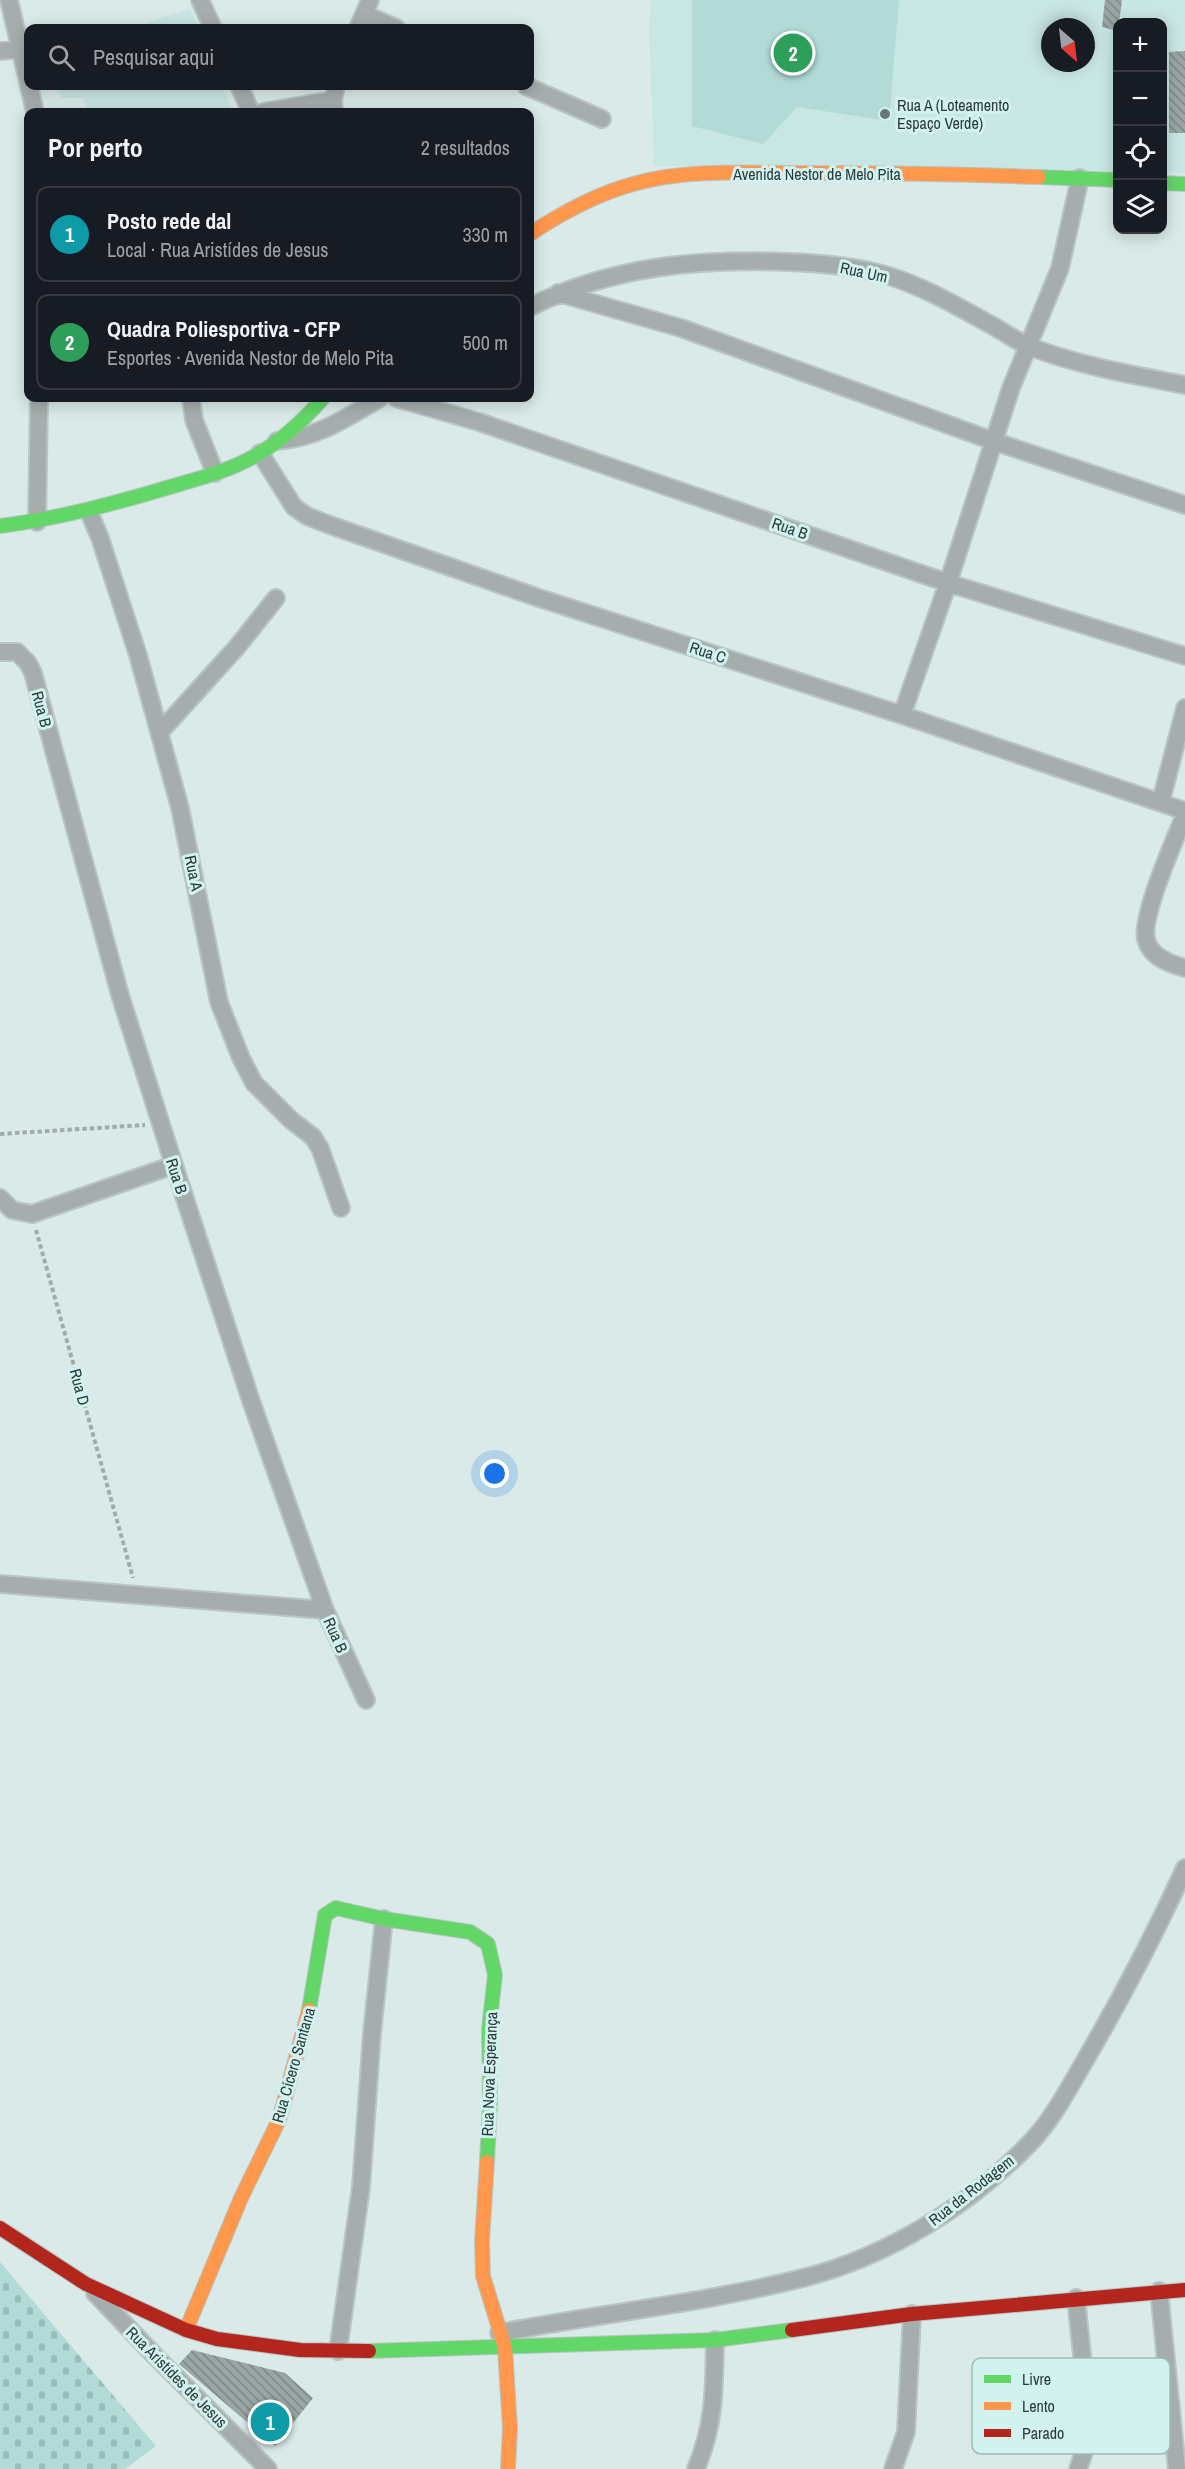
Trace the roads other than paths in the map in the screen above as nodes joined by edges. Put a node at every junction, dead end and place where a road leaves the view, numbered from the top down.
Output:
1 (9, 0) edge
2 (200, 0) edge
3 (364, 14) edge
4 (211, 24) edge
5 (387, 24) edge
6 (19, 49) junction
7 (0, 51) edge
8 (24, 69) edge
9 (534, 89) edge
10 (29, 90) edge
11 (241, 90) edge
12 (334, 99) edge
13 (34, 108) edge
14 (249, 108) edge
15 (285, 108) edge
16 (602, 119) dead end
17 (1080, 178) junction
18 (1113, 180) edge
19 (1167, 183) edge
20 (1185, 184) edge
21 (534, 232) edge
22 (557, 293) junction
23 (534, 305) edge
24 (1029, 346) junction
25 (1185, 385) edge
26 (39, 402) edge
27 (192, 402) edge
28 (320, 402) edge
29 (373, 402) edge
30 (410, 402) edge
31 (276, 441) junction
32 (996, 442) junction
33 (260, 453) junction
34 (215, 473) junction
35 (1185, 505) edge
36 (89, 512) junction
37 (37, 522) junction
38 (0, 526) edge
39 (948, 583) junction
40 (276, 598) dead end
41 (5, 652) edge
42 (1185, 657) edge
43 (1185, 708) edge
44 (902, 714) junction
45 (160, 732) junction
46 (1161, 801) junction
47 (1185, 813) edge
48 (1185, 968) edge
49 (174, 1166) junction
50 (0, 1198) edge
51 (341, 1208) dead end
52 (0, 1584) edge
53 (325, 1610) junction
54 (366, 1700) dead end
55 (1185, 1868) edge
56 (346, 1910) joint
57 (384, 1919) junction
58 (0, 2228) edge
59 (86, 2284) junction
60 (1185, 2290) edge
61 (1159, 2291) junction
62 (1076, 2298) junction
63 (912, 2314) junction
64 (186, 2330) junction
65 (502, 2340) junction
66 (715, 2340) junction
67 (338, 2351) junction
68 (1082, 2358) edge
69 (1166, 2358) edge
70 (1170, 2400) edge
71 (1083, 2454) edge
72 (268, 2469) edge
73 (508, 2469) edge
74 (696, 2469) edge
75 (893, 2469) edge
76 (1078, 2469) edge
77 (1177, 2469) edge

1 - 6 street
2 - 4 street
3 - 5 street
6 - 7 street
6 - 8 street
9 - 16 street
10 - 13 street
11 - 14 street
12 - 15 street
17 - 18 main road, Avenida Nestor de Melo Pita
17 - 21 main road, Avenida Nestor de Melo Pita
17 - 24 street
19 - 20 main road
22 - 23 street, Rua Um
22 - 24 street, Rua Um
22 - 32 street
24 - 25 street, Rua Um
24 - 32 street
26 - 37 street
27 - 34 street
28 - 31 main road
29 - 31 street
30 - 39 street, Rua B
31 - 33 main road
32 - 35 street
32 - 39 street
33 - 34 main road
33 - 44 street, Rua C
34 - 36 main road
36 - 37 main road
36 - 45 street, Rua A
37 - 38 main road
39 - 42 street, Rua B
39 - 44 street
40 - 45 street
41 - 49 street, Rua B
43 - 46 street
44 - 46 street, Rua C
45 - 51 street, Rua A
46 - 47 street, Rua C
47 - 48 street
49 - 50 street
49 - 53 street, Rua B
52 - 53 street
53 - 54 street, Rua B
55 - 65 street, Rua da Rodagem
56 - 57 main road, Rua Nova Esperança
56 - 64 main road, Rua Cícero Santana
57 - 65 main road, Rua Nova Esperança
57 - 67 street
58 - 59 main road
59 - 64 main road
59 - 72 street, Rua Aristídes de Jesus
60 - 61 main road
61 - 62 main road
61 - 69 street
62 - 63 main road
62 - 68 street
63 - 66 main road
63 - 75 street
64 - 67 main road
65 - 66 main road
65 - 67 main road
65 - 73 main road, Rua Nova Esperança
66 - 74 street
70 - 77 street
71 - 76 street

